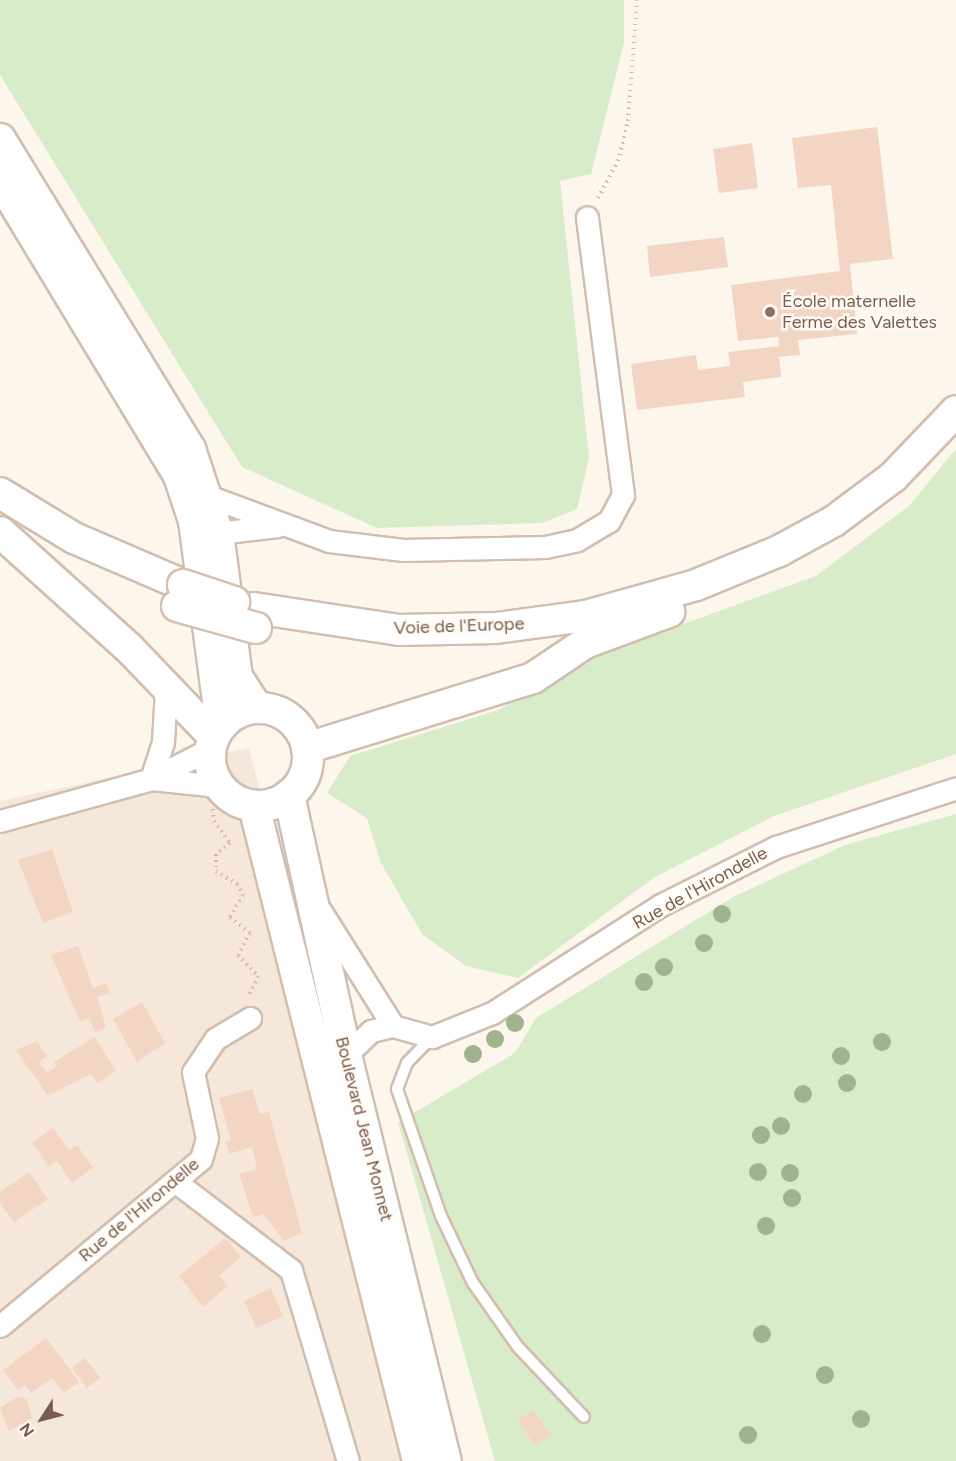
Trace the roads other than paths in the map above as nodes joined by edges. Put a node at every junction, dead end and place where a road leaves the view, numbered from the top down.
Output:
1 (0, 139) edge
2 (0, 180) edge
3 (587, 217) road end
4 (956, 411) edge
5 (956, 439) edge
6 (0, 493) edge
7 (203, 513) junction
8 (0, 514) edge
9 (282, 525) junction
10 (0, 532) edge
11 (180, 596) junction
12 (669, 612) junction
13 (255, 618) junction
14 (166, 688) junction
15 (257, 708) junction
16 (215, 737) junction
17 (307, 748) junction
18 (151, 779) junction
19 (956, 788) edge
20 (289, 795) junction
21 (216, 797) junction
22 (254, 806) junction
23 (0, 821) edge
24 (308, 891) junction
25 (250, 1017) road end
26 (393, 1026) junction
27 (432, 1037) junction
28 (346, 1055) junction
29 (176, 1182) junction
30 (0, 1326) edge
31 (584, 1417) dead end
32 (348, 1461) edge
33 (418, 1461) edge
34 (447, 1461) edge

1 - 7 main road
2 - 7 main road
3 - 9 street
4 - 13 main road, Voie de l'Europe
5 - 12 main road, Voie de l'Europe
6 - 11 main road, Voie de l'Europe
7 - 9 street
7 - 9 street
7 - 15 main road
7 - 16 main road
8 - 11 main road, Voie de l'Europe
10 - 14 main road
11 - 13 main road, Voie de l'Europe, bridge
12 - 13 main road, Voie de l'Europe
12 - 17 main road
14 - 16 main road
14 - 18 street
15 - 16 main road
15 - 17 main road
16 - 18 street
16 - 21 main road
17 - 20 main road
18 - 21 street
18 - 23 street
19 - 27 street, Rue de l'Hirondelle
20 - 22 main road
20 - 24 main road, Boulevard Jean Monnet
21 - 22 main road
22 - 33 main road
24 - 26 street
24 - 28 main road, Boulevard Jean Monnet
25 - 29 street, Rue de l'Hirondelle
26 - 27 street
26 - 28 street
27 - 31 lane
28 - 34 main road, Boulevard Jean Monnet
29 - 30 street, Rue de l'Hirondelle
29 - 32 street

